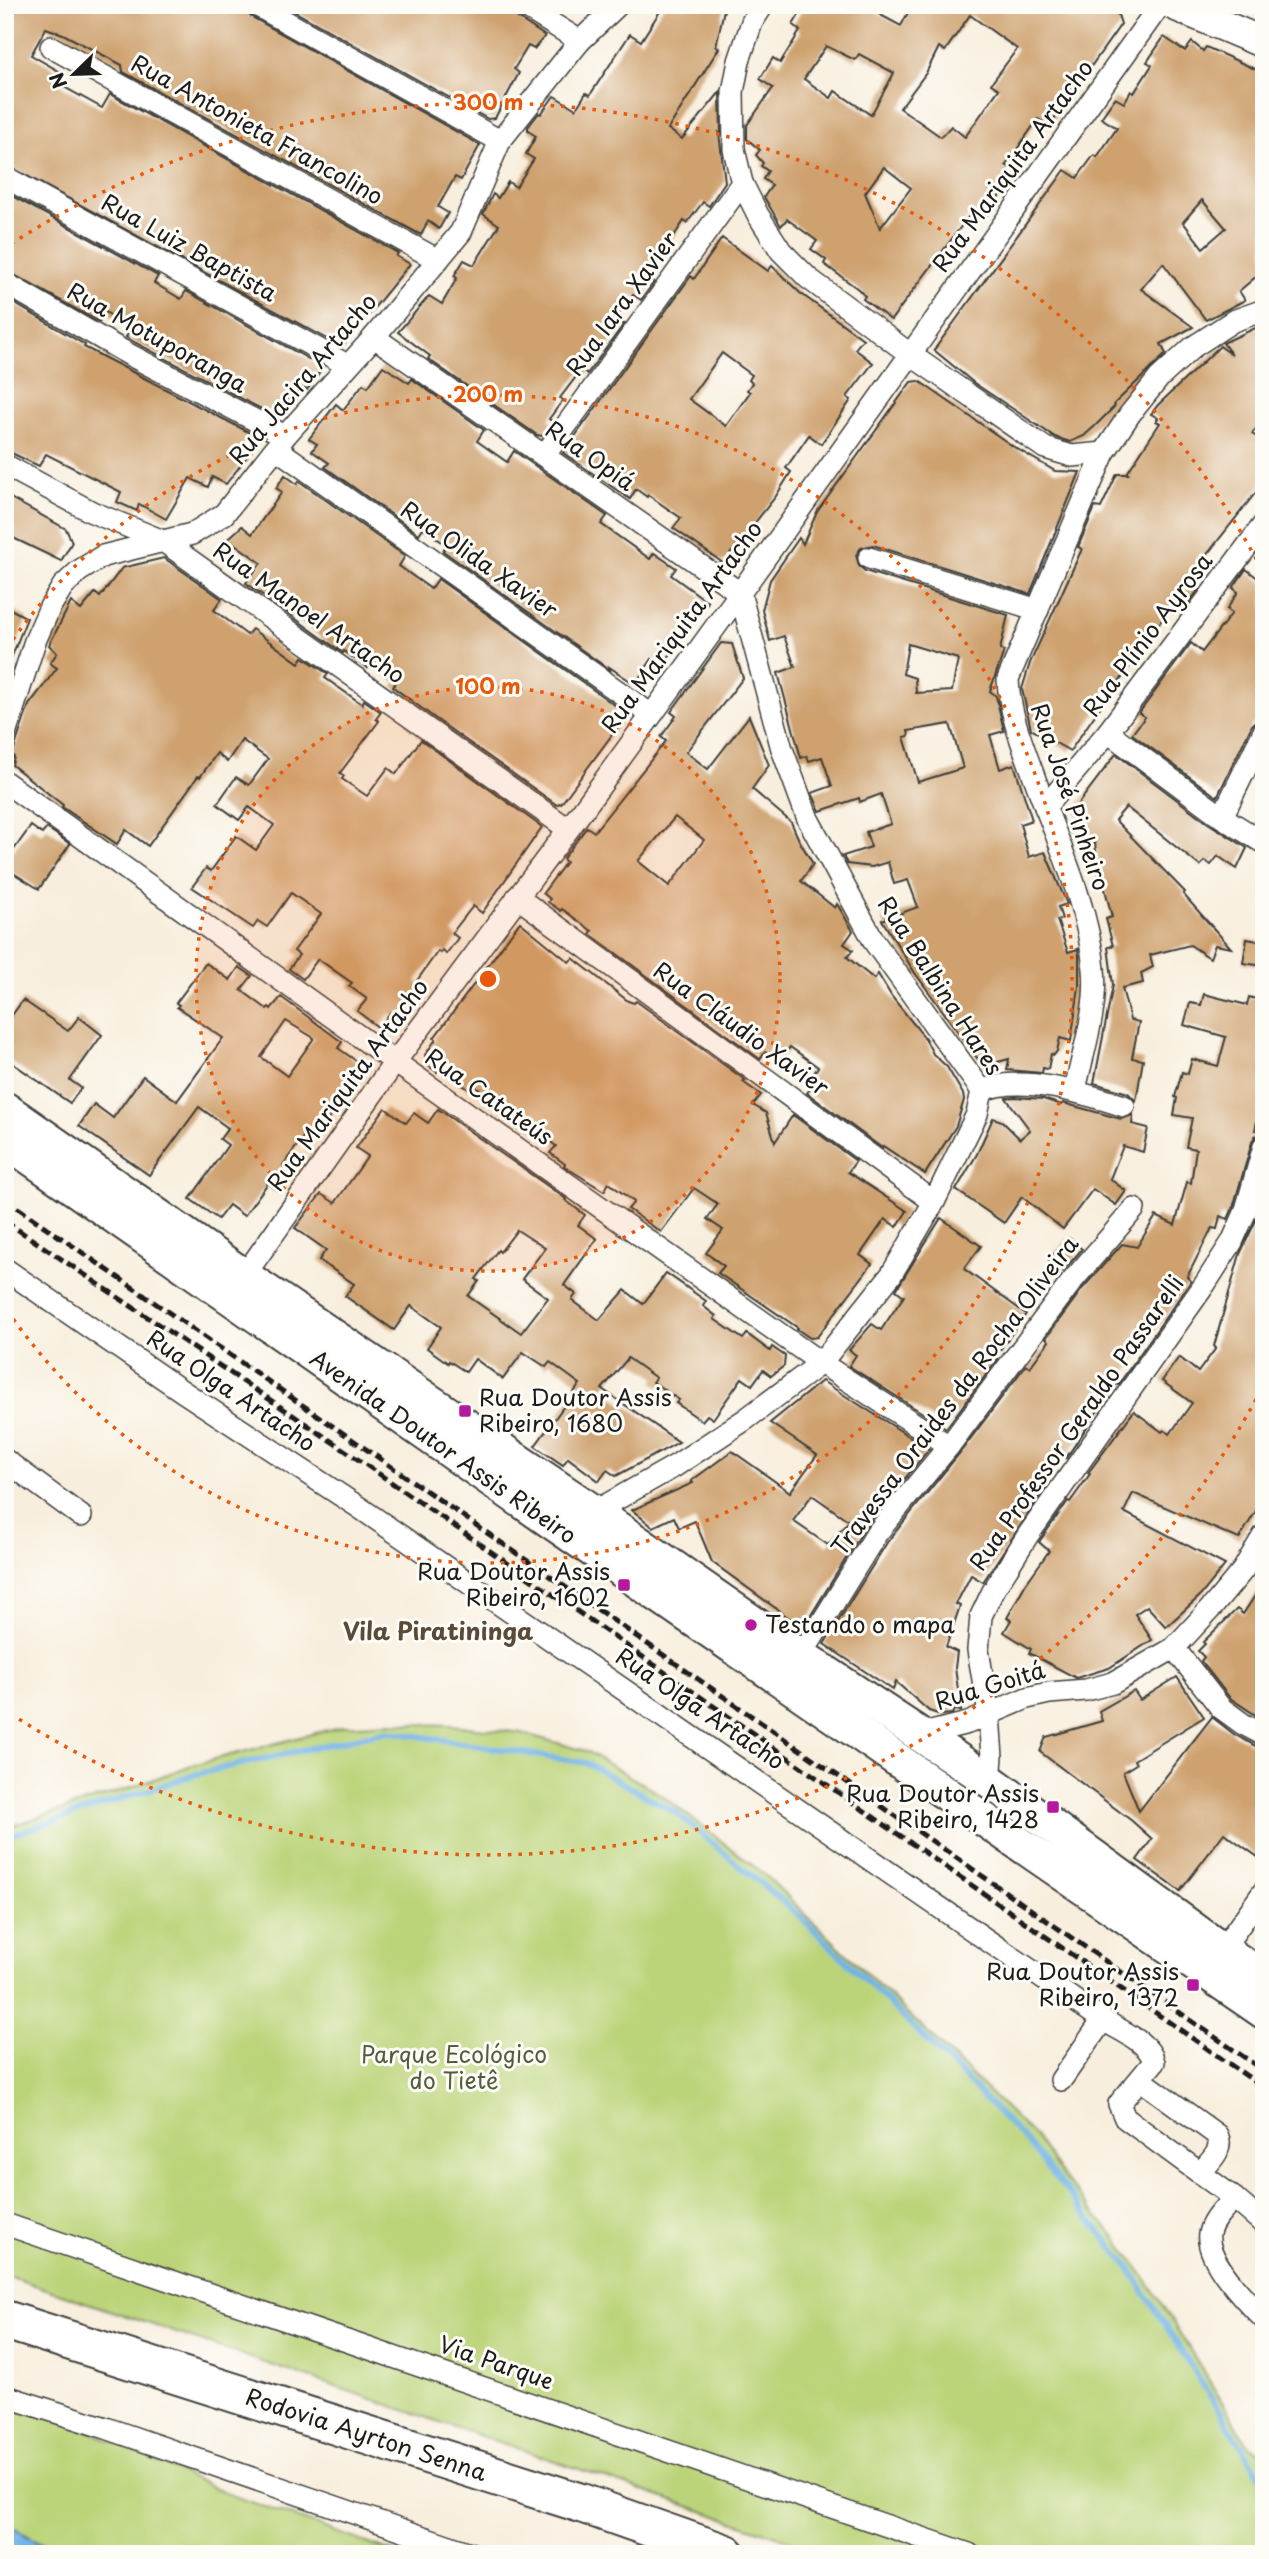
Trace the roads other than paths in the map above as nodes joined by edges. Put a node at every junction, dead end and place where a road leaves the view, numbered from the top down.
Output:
1 (256, 5) edge
2 (522, 5) edge
3 (618, 5) edge
4 (764, 5) edge
5 (1160, 5) edge
6 (1174, 5) edge
7 (580, 41) junction
8 (1264, 43) edge
9 (51, 47) dead end
10 (500, 141) junction
11 (5, 177) edge
12 (742, 183) junction
13 (438, 260) junction
14 (5, 284) edge
15 (1264, 310) edge
16 (374, 337) junction
17 (911, 355) junction
18 (347, 365) junction
19 (281, 442) junction
20 (1104, 453) junction
21 (544, 456) junction
22 (5, 464) edge
23 (1264, 524) edge
24 (163, 541) junction
25 (869, 558) dead end
26 (740, 593) junction
27 (1038, 610) junction
28 (650, 714) junction
29 (1108, 732) junction
30 (5, 734) edge
31 (1261, 746) edge
32 (5, 782) edge
33 (1045, 807) junction
34 (1222, 817) junction
35 (568, 829) junction
36 (1264, 843) edge
37 (517, 897) junction
38 (395, 1062) junction
39 (1075, 1090) junction
40 (982, 1091) junction
41 (1124, 1106) dead end
42 (5, 1109) edge
43 (5, 1140) edge
44 (1264, 1146) edge
45 (934, 1202) junction
46 (1134, 1209) dead end
47 (5, 1269) edge
48 (244, 1276) junction
49 (821, 1363) junction
50 (949, 1446) junction
51 (5, 1460) edge
52 (594, 1512) junction
53 (81, 1516) dead end
54 (542, 1516) junction
55 (1264, 1535) edge
56 (1174, 1648) junction
57 (801, 1656) junction
58 (989, 1715) junction
59 (919, 1735) junction
60 (1264, 1735) edge
61 (990, 1781) junction
62 (1264, 1891) edge
63 (1222, 1950) junction
64 (1264, 1977) edge
65 (1264, 2012) edge
66 (1103, 2020) junction
67 (1061, 2080) dead end
68 (1141, 2080) junction
69 (1200, 2174) junction
70 (1234, 2198) junction
71 (5, 2224) edge
72 (1264, 2224) edge
73 (1264, 2319) edge
74 (5, 2320) edge
75 (5, 2396) edge
76 (473, 2554) edge
77 (726, 2554) edge
78 (969, 2554) edge

1 - 10 street
2 - 7 street
3 - 7 street, Rua Jacira Artacho
4 - 12 street
5 - 17 street, Rua Mariquita Artacho
6 - 8 main road
7 - 10 street, Rua Jacira Artacho
9 - 13 street, Rua Antonieta Francolino
10 - 13 street, Rua Jacira Artacho
11 - 18 street, Rua Luiz Baptista
12 - 17 street
12 - 21 street, Rua Iara Xavier
13 - 16 street, Rua Jacira Artacho
14 - 19 street, Rua Motuporanga
15 - 20 street, Rua José Pinheiro
16 - 18 street, Rua Jacira Artacho
16 - 21 street, Rua Opiá
17 - 20 street
17 - 26 street, Rua Mariquita Artacho
18 - 19 street, Rua Jacira Artacho
19 - 24 street, Rua Jacira Artacho
19 - 28 street, Rua Olida Xavier
20 - 27 street, Rua José Pinheiro
21 - 26 street, Rua Opiá
22 - 24 street, Rua Manoel Artacho
23 - 29 street, Rua Plínio Ayrosa
24 - 30 street, Rua Jacira Artacho
24 - 35 street, Rua Manoel Artacho
25 - 27 street
26 - 28 street, Rua Mariquita Artacho
26 - 40 street, Rua Balbina Hares
27 - 33 street, Rua José Pinheiro
28 - 35 street, Rua Mariquita Artacho
29 - 33 street, Rua Plínio Ayrosa
29 - 34 street
31 - 34 street
32 - 38 street, Rua Catateús
33 - 39 street, Rua José Pinheiro
34 - 36 street
35 - 37 street, Rua Mariquita Artacho
37 - 38 street, Rua Mariquita Artacho
37 - 45 street, Rua Cláudio Xavier
38 - 48 street, Rua Mariquita Artacho
38 - 49 street, Rua Catateús
39 - 40 street
39 - 41 street
40 - 45 street, Rua Balbina Hares
42 - 48 main road, Avenida Doutor Assis Ribeiro
43 - 54 main road, Avenida Doutor Assis Ribeiro
44 - 58 street, Rua Professor Geraldo Passarelli
45 - 49 street, Rua Balbina Hares
46 - 50 street, Travessa Oraides da Rocha Oliveira
47 - 66 street, Rua Olga Artacho
48 - 52 main road, Avenida Doutor Assis Ribeiro
49 - 50 street, Rua Catateús
49 - 52 street, Rua Balbina Hares
50 - 57 street, Travessa Oraides da Rocha Oliveira
51 - 53 street
52 - 54 main road
52 - 57 main road, Avenida Doutor Assis Ribeiro
54 - 65 main road, Avenida Doutor Assis Ribeiro
55 - 56 street, Rua Goitá
56 - 58 street, Rua Goitá
56 - 60 street
57 - 59 main road, Avenida Doutor Assis Ribeiro
58 - 59 street, Rua Goitá
58 - 61 street, Rua Professor Geraldo Passarelli
59 - 61 main road, Avenida Doutor Assis Ribeiro
61 - 63 main road, Avenida Doutor Assis Ribeiro
62 - 63 street
63 - 64 main road, Avenida Doutor Assis Ribeiro
66 - 67 street
66 - 68 street, Rua Olga Artacho
68 - 69 street
68 - 69 street, Rua Olga Artacho
69 - 70 street, Rua Olga Artacho
70 - 72 street, Rua Olga Artacho
70 - 73 street
71 - 78 street, Via Parque
74 - 77 highway, Rodovia Ayrton Senna
75 - 76 street

